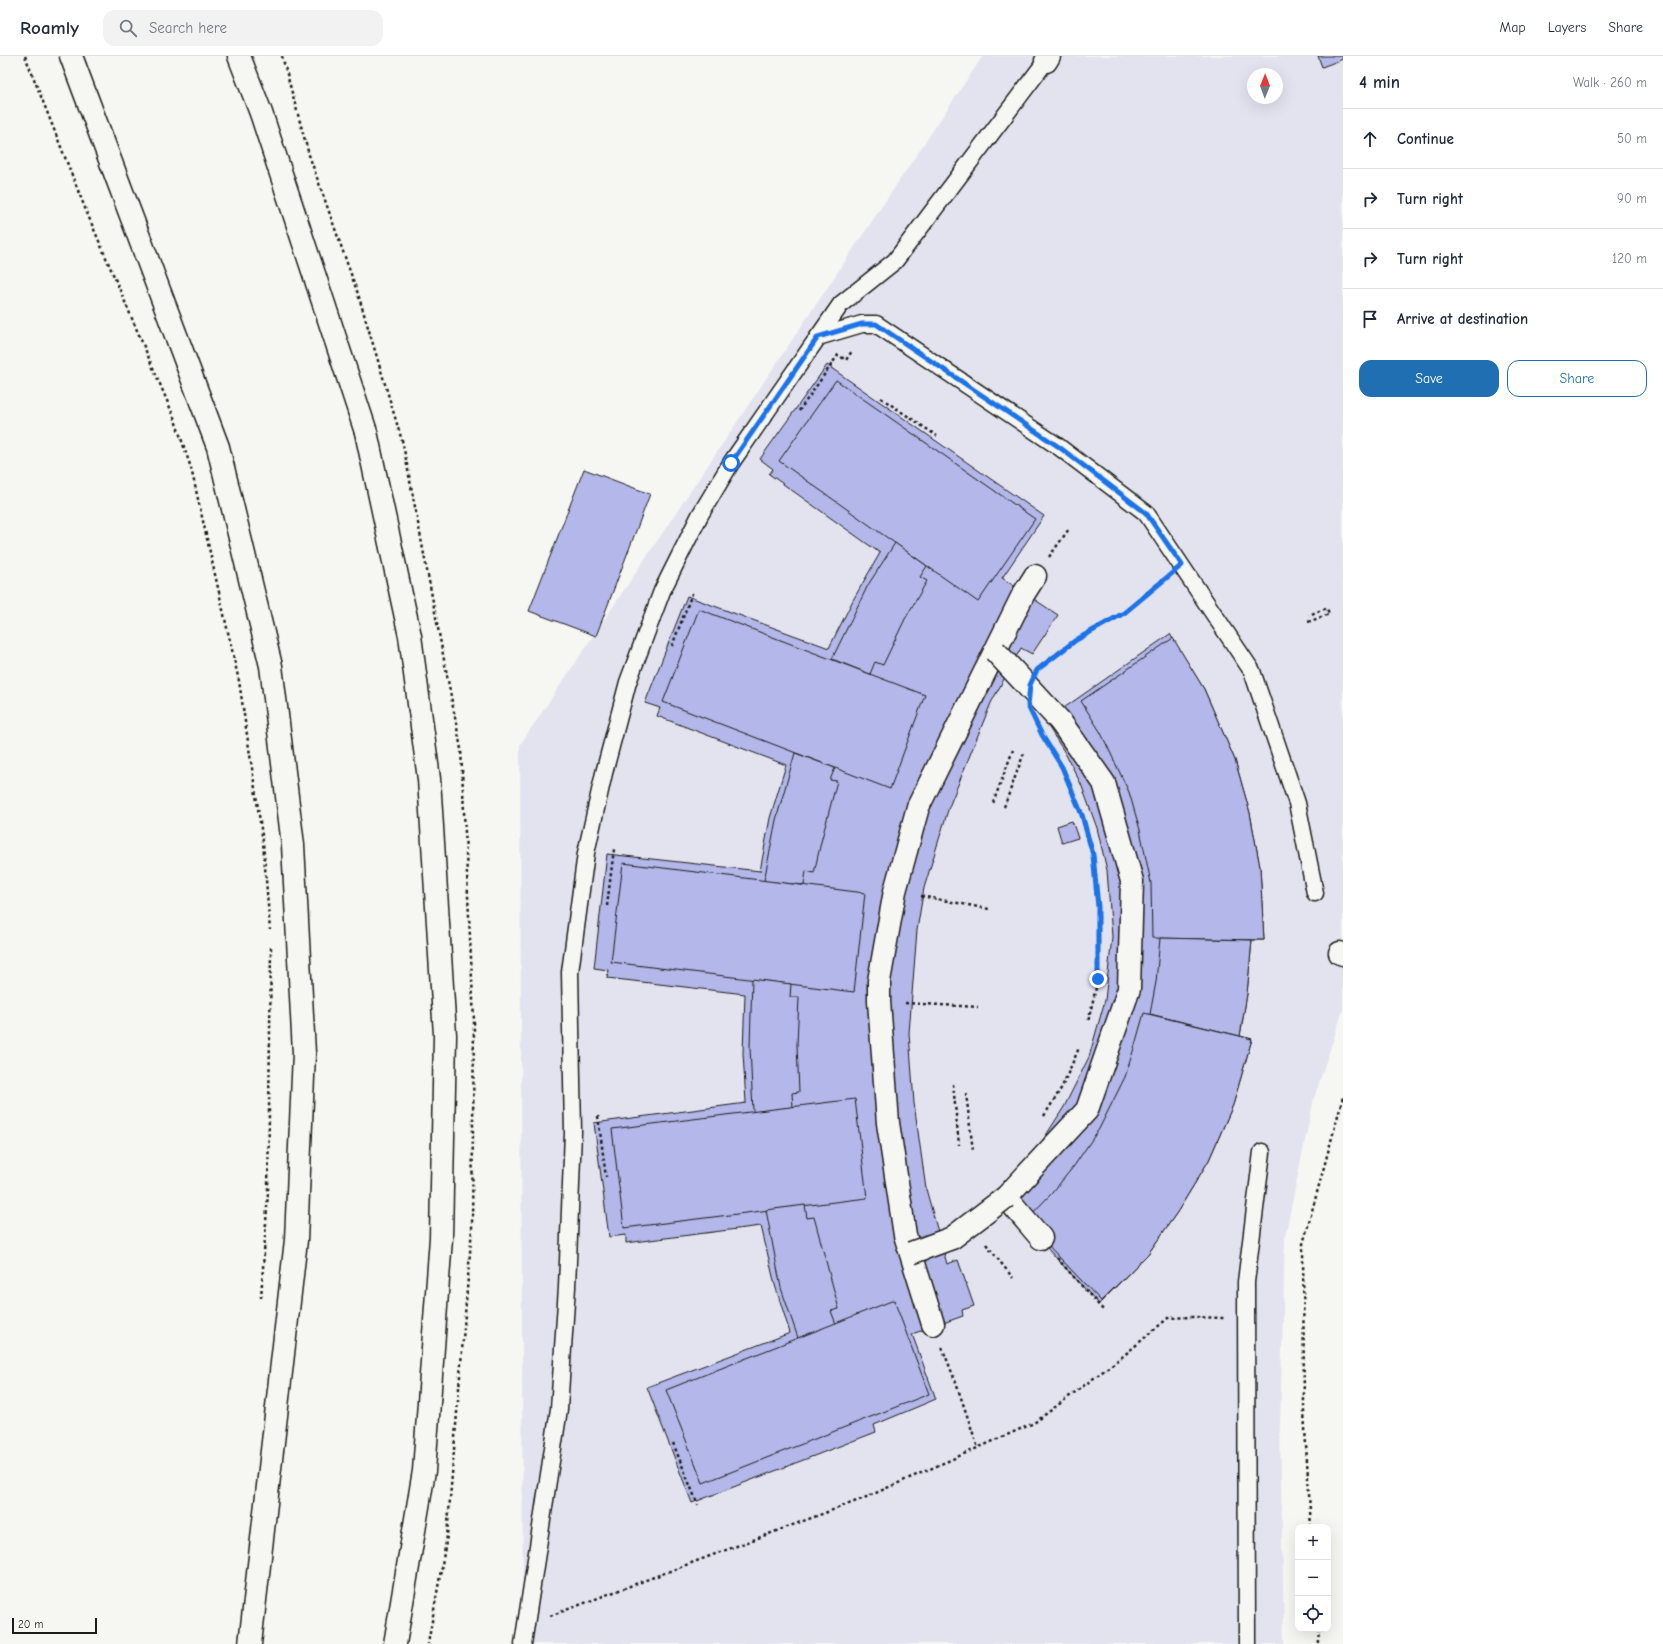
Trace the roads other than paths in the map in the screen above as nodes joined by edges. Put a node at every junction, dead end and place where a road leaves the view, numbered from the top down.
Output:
1 (71, 56) edge
2 (239, 56) edge
3 (1048, 58) edge
4 (818, 337) junction
5 (1035, 576) road end
6 (995, 651) junction
7 (1315, 893) dead end
8 (1262, 1152) dead end
9 (1006, 1197) junction
10 (1041, 1238) road end
11 (911, 1253) junction
12 (933, 1324) road end
13 (250, 1644) edge
14 (396, 1644) edge
15 (523, 1644) edge
16 (1247, 1644) edge

1 - 13 main road
2 - 14 main road
3 - 4 lane
4 - 7 lane
4 - 15 lane
5 - 6 main road
6 - 9 main road, bridge
6 - 11 main road
8 - 16 lane
9 - 10 main road
9 - 11 main road, bridge
11 - 12 main road

